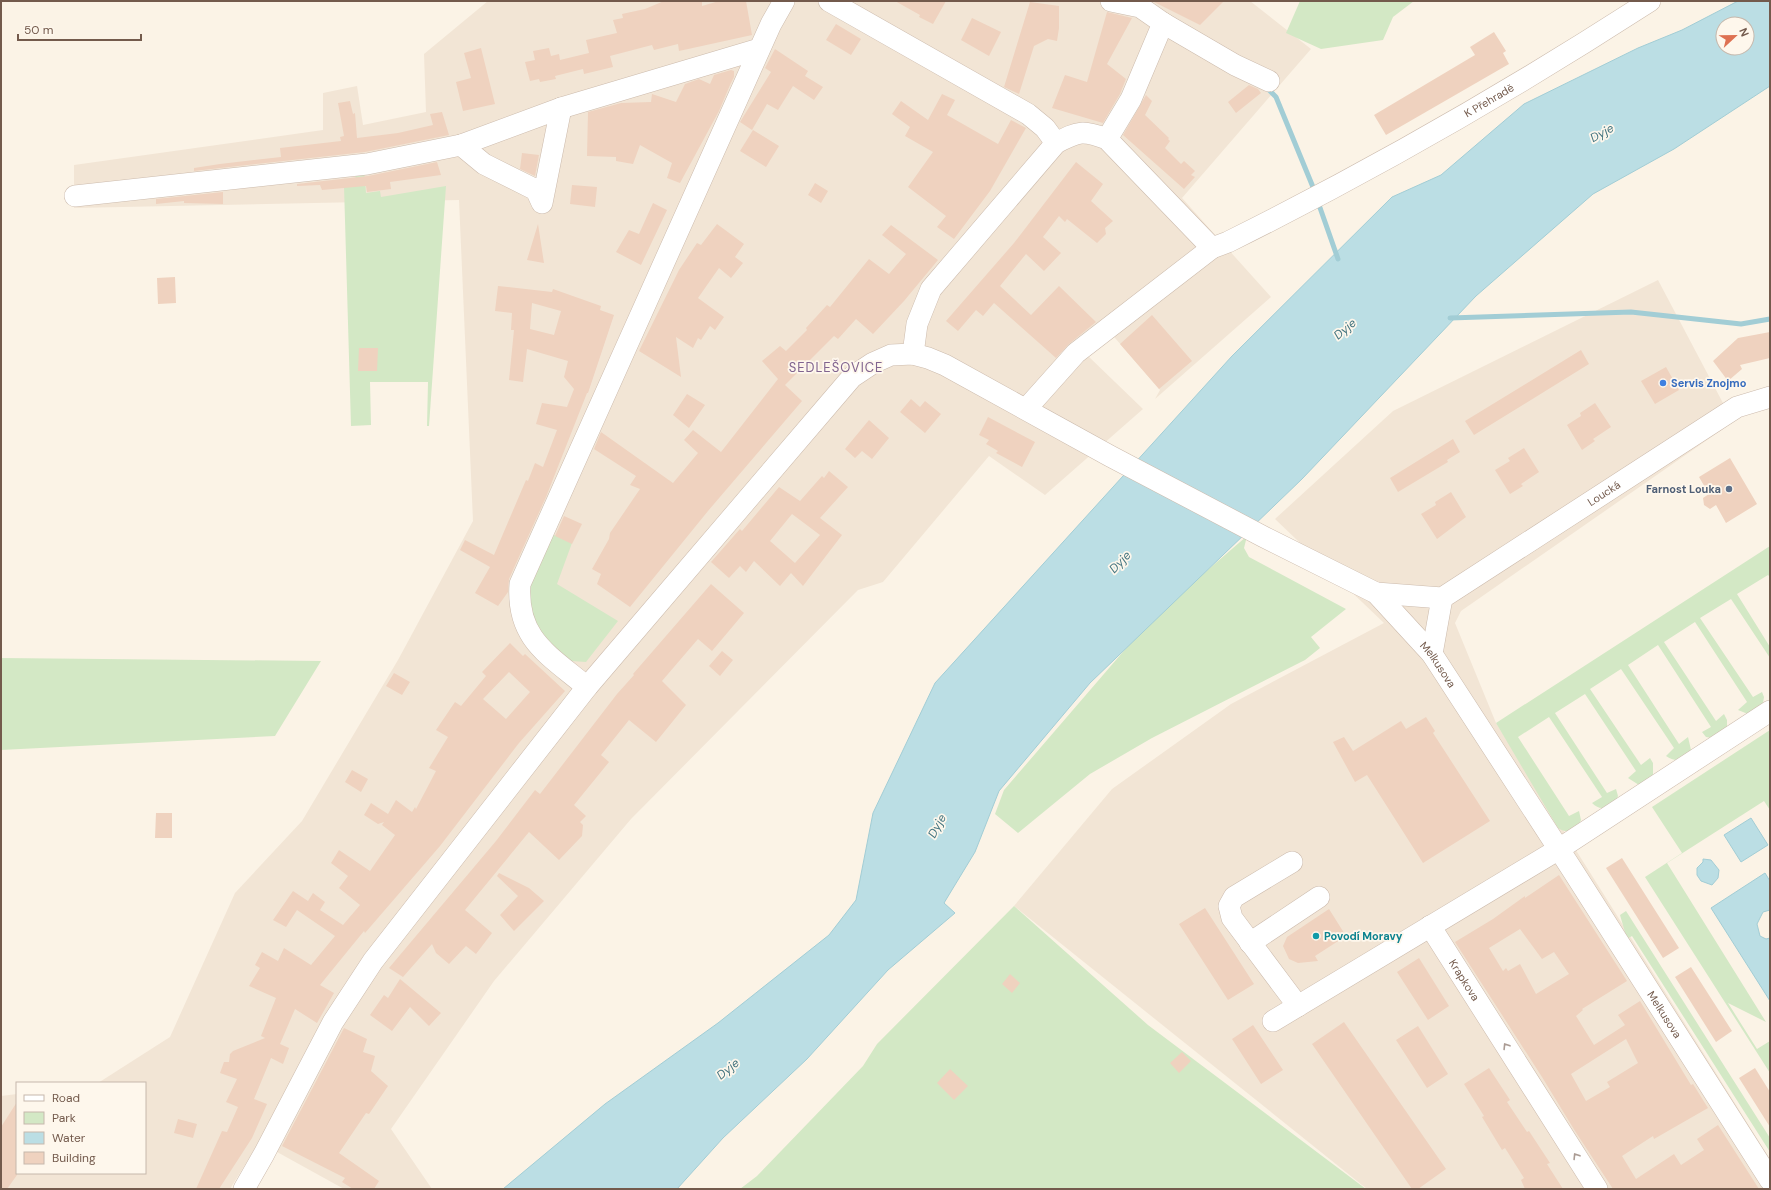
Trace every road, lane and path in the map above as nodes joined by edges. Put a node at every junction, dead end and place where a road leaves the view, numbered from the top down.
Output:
1 (784, 1) edge
2 (829, 1) edge
3 (1110, 1) edge
4 (1650, 1) edge
5 (1163, 23) junction
6 (760, 49) junction
7 (1269, 82) dead end
8 (561, 108) junction
9 (1107, 139) junction
10 (1056, 143) junction
11 (461, 145) junction
12 (74, 196) dead end
13 (1212, 248) junction
14 (913, 354) junction
15 (1770, 397) edge
16 (1026, 409) junction
17 (1376, 593) junction
18 (1442, 598) junction
19 (1432, 654) junction
20 (587, 687) junction
21 (1770, 711) edge
22 (1558, 848) junction
23 (1292, 862) dead end
24 (1319, 896) dead end
25 (1430, 926) junction
26 (1250, 943) junction
27 (1298, 1006) junction
28 (1273, 1021) dead end
29 (1770, 1180) edge
30 (244, 1189) edge
31 (1597, 1189) edge

1 - 6 street
2 - 10 street
3 - 5 street
4 - 13 street, K Přehradě
5 - 7 street
5 - 9 street
6 - 8 street
6 - 20 street
8 - 11 street
8 - 11 street
9 - 10 street
9 - 13 street
10 - 14 street
11 - 12 street
13 - 16 street, K Přehradě
14 - 16 street, Melkusova
14 - 20 street
15 - 18 street, Loucká
16 - 17 street, Melkusova
17 - 18 street
17 - 19 street, Melkusova
18 - 19 street
19 - 22 street, Melkusova
20 - 30 street
21 - 22 street
22 - 25 street
22 - 29 street, Melkusova
23 - 26 street
24 - 26 street
25 - 27 street
31 -> 25 street, Krapkova
26 - 27 street
27 - 28 street

